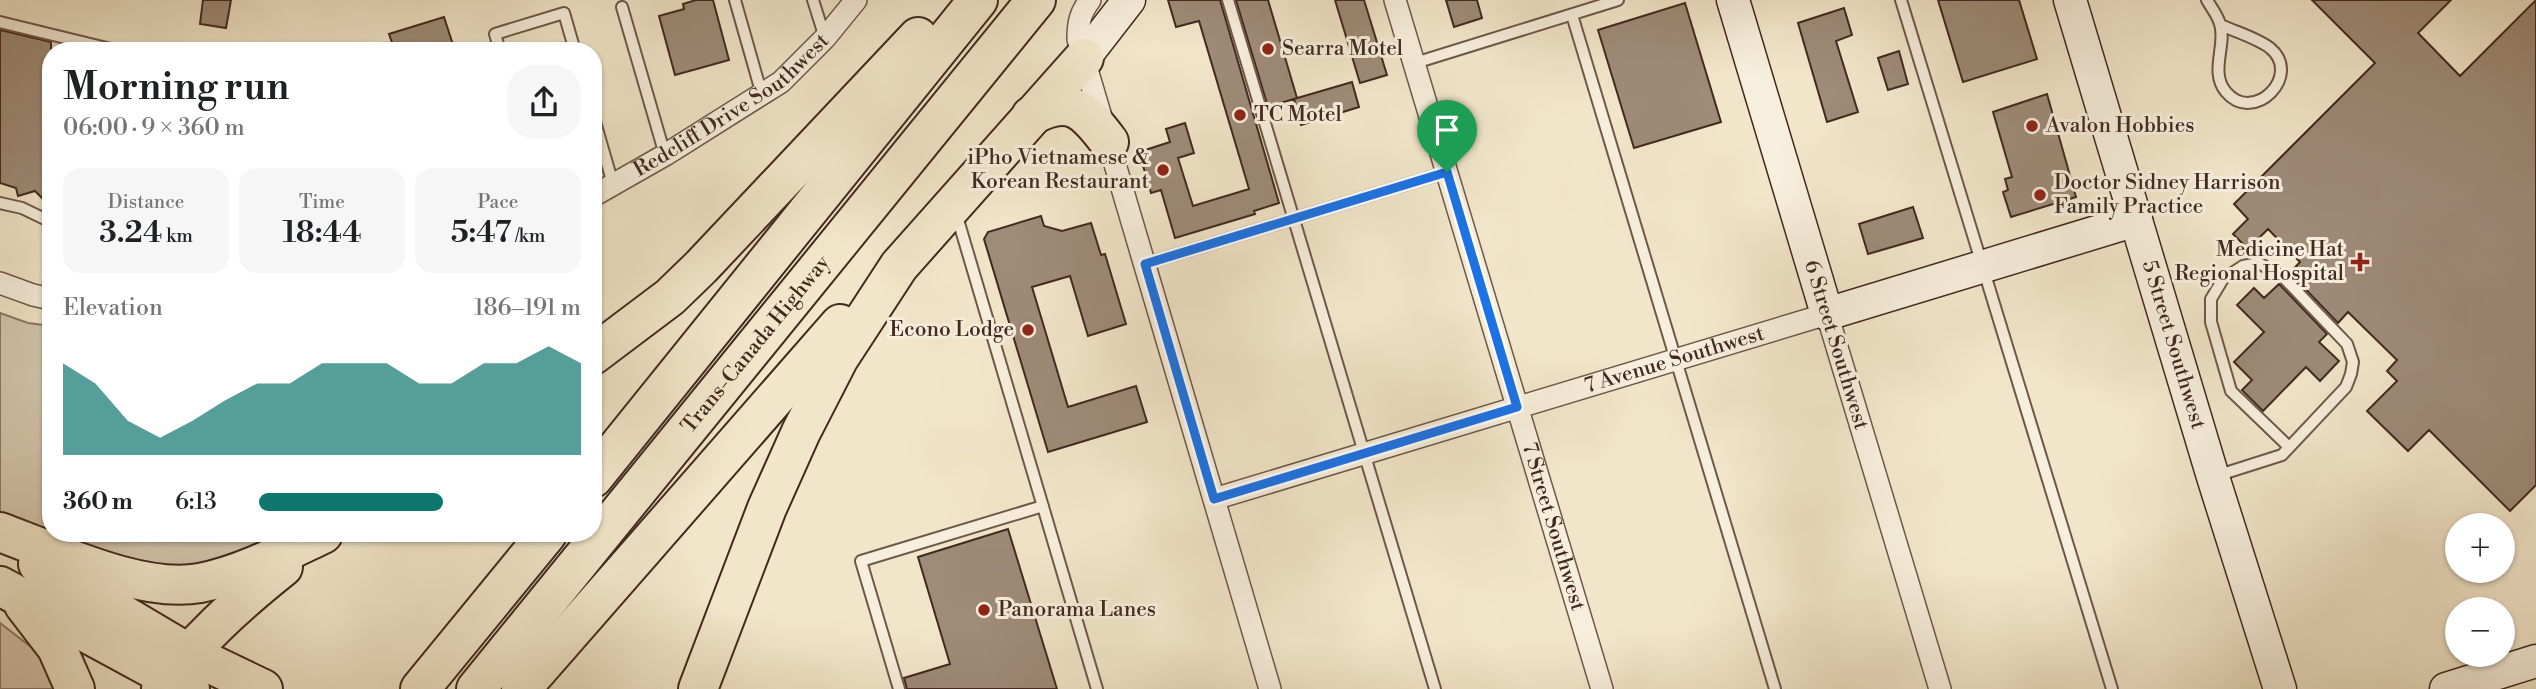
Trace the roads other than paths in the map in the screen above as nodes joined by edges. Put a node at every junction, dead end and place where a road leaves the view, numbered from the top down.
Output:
1 (735, 0) edge
2 (813, 0) edge
3 (856, 0) edge
4 (953, 0) edge
5 (978, 0) edge
6 (1036, 0) edge
7 (1090, 0) edge
8 (1129, 0) edge
9 (1228, 0) edge
10 (1395, 0) edge
11 (1618, 0) edge
12 (1901, 0) edge
13 (2070, 0) edge
14 (2207, 0) edge
15 (1738, 1) edge
16 (622, 8) dead end
17 (1572, 15) junction
18 (0, 22) edge
19 (2221, 25) junction
20 (824, 38) junction
21 (82, 42) edge
22 (497, 42) edge
23 (572, 42) edge
24 (1084, 58) junction
25 (1415, 63) junction
26 (763, 95) junction
27 (1031, 116) junction
28 (1108, 142) junction
29 (602, 146) edge
30 (664, 155) junction
31 (1447, 172) junction
32 (613, 184) junction
33 (602, 190) edge
34 (0, 203) edge
35 (953, 204) junction
36 (42, 218) edge
37 (1294, 219) junction
38 (2136, 220) junction
39 (1145, 264) junction
40 (899, 266) junction
41 (1982, 267) junction
42 (0, 283) edge
43 (42, 296) edge
44 (1827, 314) junction
45 (602, 345) edge
46 (1676, 359) junction
47 (1517, 407) junction
48 (2289, 447) junction
49 (1364, 453) junction
50 (602, 467) edge
51 (2213, 477) junction
52 (1214, 499) junction
53 (1043, 506) junction
54 (0, 532) edge
55 (602, 534) edge
56 (0, 542) edge
57 (308, 542) edge
58 (315, 542) edge
59 (540, 542) edge
60 (595, 542) edge
61 (8, 591) edge
62 (2536, 661) edge
63 (177, 677) edge
64 (75, 689) edge
65 (263, 689) edge
66 (420, 689) edge
67 (476, 689) edge
68 (521, 689) edge
69 (698, 689) edge
70 (899, 689) edge
71 (1097, 689) edge
72 (1270, 689) edge
73 (1436, 689) edge
74 (1602, 689) edge
75 (1775, 689) edge
76 (1940, 689) edge
77 (2112, 689) edge
78 (2280, 689) edge
79 (2448, 689) edge

1 - 26 lane
2 - 20 lane
3 - 20 street, Redcliff Drive Southwest
4 - 45 highway
5 - 50 highway, Trans-Canada Highway
6 - 55 highway, Trans-Canada Highway
7 - 24 street
8 - 24 street
9 - 37 lane
10 - 25 street, 7 Street Southwest
11 - 17 lane
12 - 41 lane
13 - 38 street, 5 Street Southwest
14 - 19 lane
15 - 44 street, 6 Street Southwest
16 - 30 lane
17 - 25 lane
17 - 46 lane
18 - 21 lane
19 - 19 lane
20 - 26 street, Redcliff Drive Southwest
22 - 23 lane
24 - 27 highway
24 - 28 street
25 - 31 street, 7 Street Southwest
26 - 30 street, Redcliff Drive Southwest
27 - 28 highway
27 - 35 highway
28 - 39 street
29 - 32 lane
30 - 32 street, Redcliff Drive Southwest
31 - 37 lane
31 - 47 street, 7 Street Southwest
32 - 33 street, Redcliff Drive Southwest
34 - 36 lane
35 - 40 highway
35 - 53 lane
37 - 39 lane
37 - 49 lane
38 - 41 street, 7 Avenue Southwest
38 - 51 street, 5 Street Southwest
39 - 52 street
40 - 68 highway
40 - 69 highway
41 - 44 street, 7 Avenue Southwest
41 - 77 lane
42 - 43 street
44 - 46 street, 7 Avenue Southwest
44 - 76 street, 6 Street Southwest
46 - 47 street, 7 Avenue Southwest
46 - 75 lane
47 - 49 street, 7 Avenue Southwest
47 - 74 street, 7 Street Southwest
48 - 48 lane
48 - 51 lane
49 - 52 street, 7 Avenue Southwest
49 - 73 lane
51 - 78 street, 5 Street Southwest
52 - 72 street
53 - 70 lane
53 - 71 lane
54 - 57 highway
56 - 63 highway
58 - 63 highway
59 - 66 highway
60 - 67 highway, Trans-Canada Highway
61 - 63 highway
61 - 64 highway
62 - 79 street
63 - 65 highway

